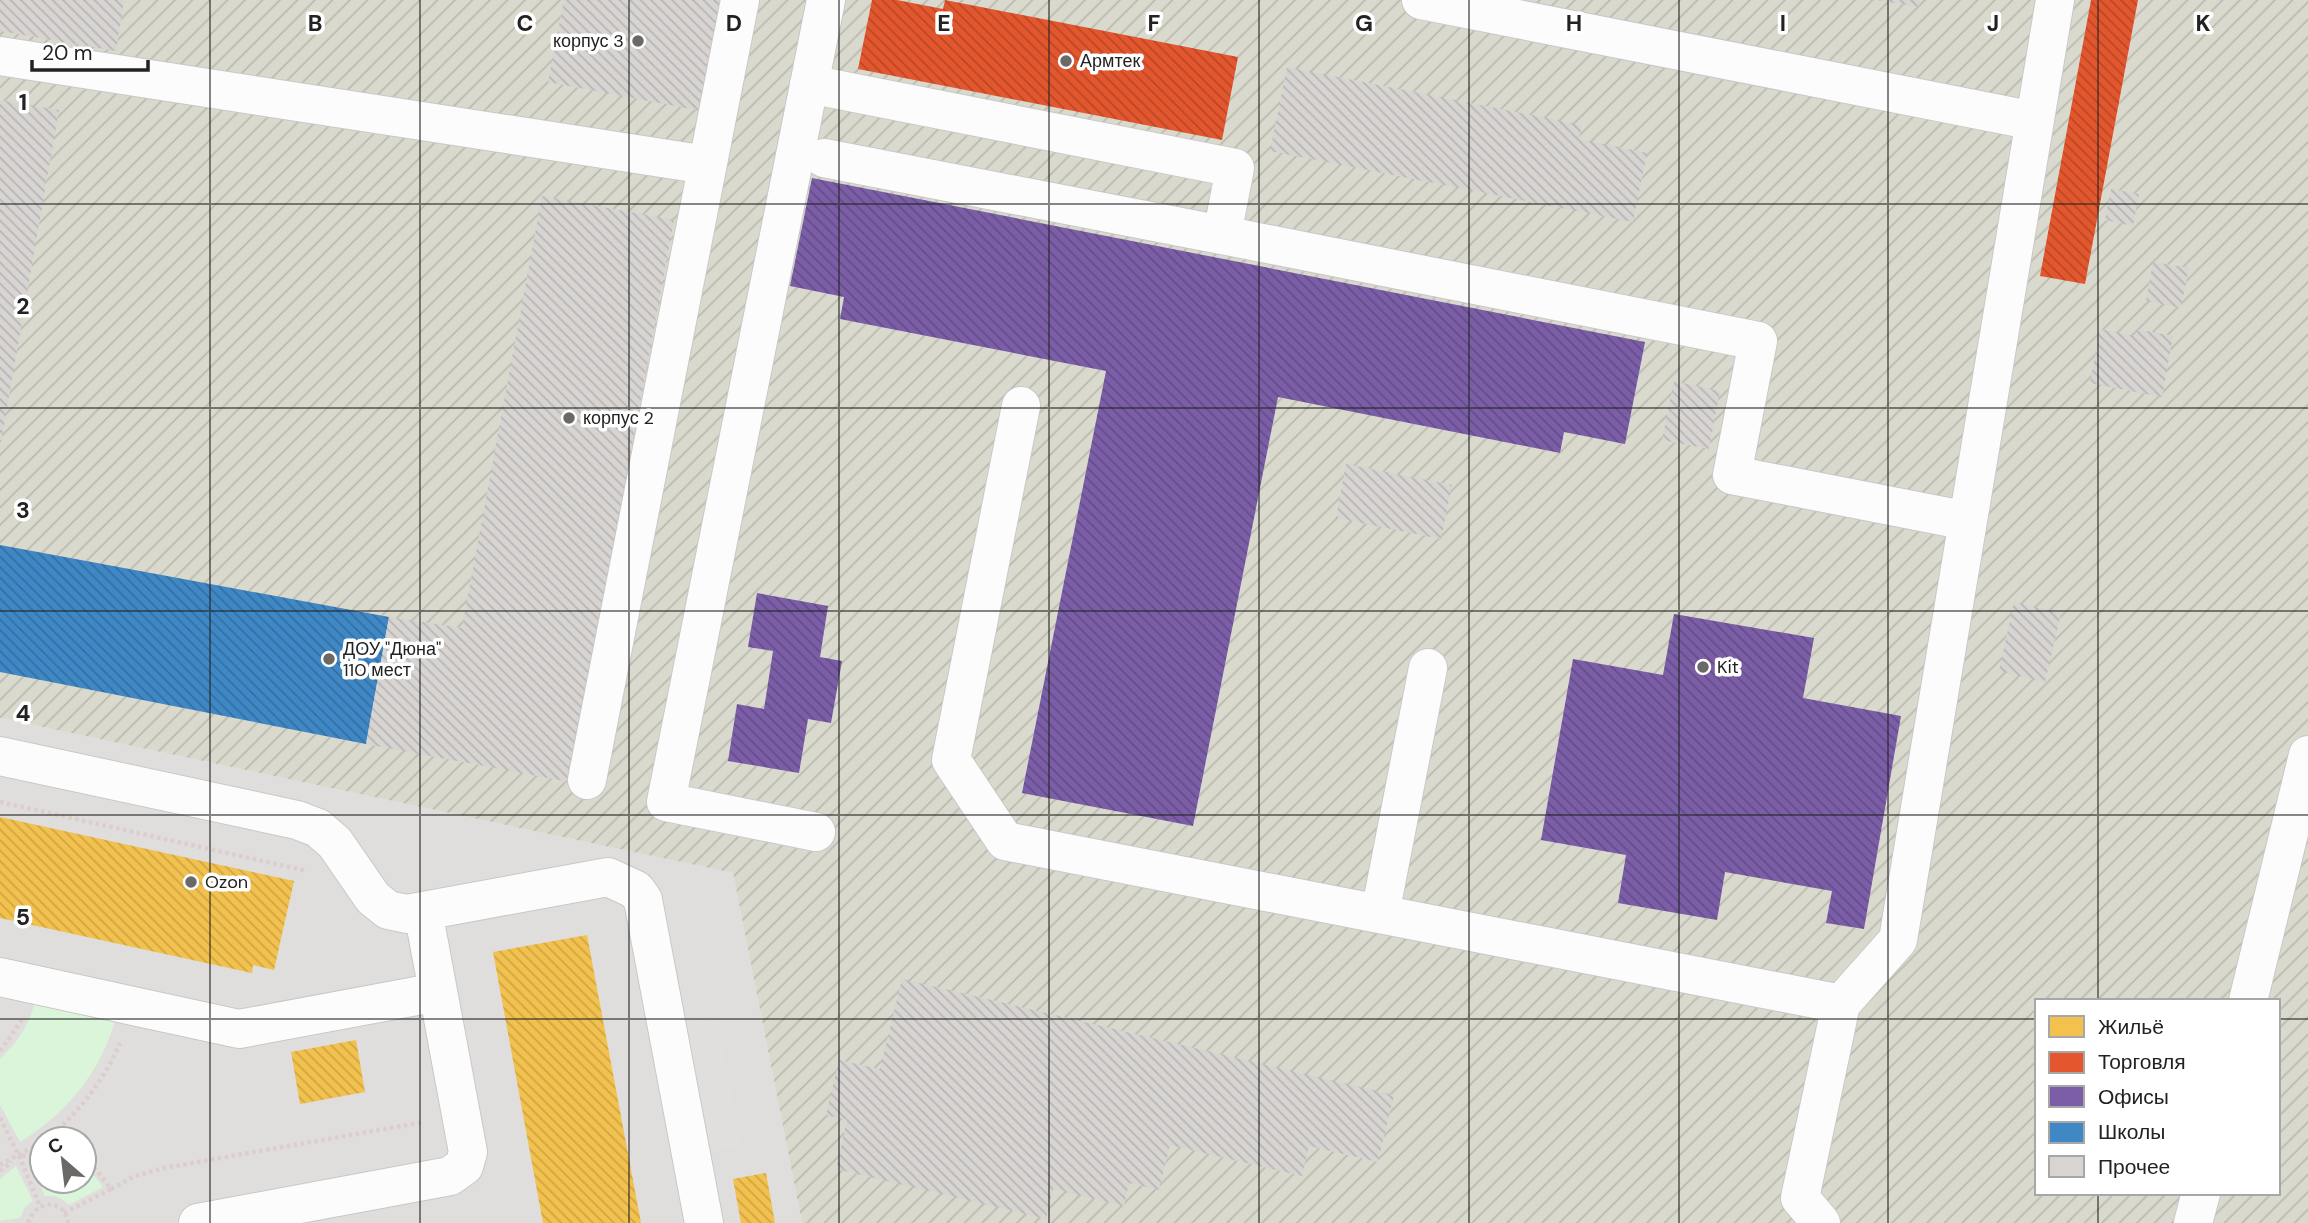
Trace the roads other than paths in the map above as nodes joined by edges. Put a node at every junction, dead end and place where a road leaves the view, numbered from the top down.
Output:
1 (740, 0) edge
2 (825, 0) edge
3 (1421, 0) edge
4 (2055, 0) edge
5 (0, 57) edge
6 (809, 84) junction
7 (2035, 121) junction
8 (824, 158) dead end
9 (707, 165) junction
10 (1222, 235) junction
11 (1021, 406) dead end
12 (1968, 521) junction
13 (1428, 668) dead end
14 (2308, 755) edge
15 (0, 756) edge
16 (587, 780) dead end
17 (816, 832) dead end
18 (423, 911) junction
19 (1380, 914) junction
20 (0, 977) edge
21 (438, 992) junction
22 (2248, 999) edge
23 (1841, 1004) junction
24 (2200, 1195) edge
25 (198, 1223) edge
26 (704, 1223) edge
27 (1821, 1223) edge
28 (2193, 1223) edge

1 - 9 lane
2 - 6 lane
3 - 7 lane
4 - 7 lane
5 - 9 lane
6 - 10 lane
6 - 17 lane
7 - 12 lane
8 - 10 lane
9 - 16 lane
10 - 12 lane
11 - 19 lane
12 - 23 lane
13 - 19 lane
14 - 22 lane
15 - 18 lane
18 - 21 lane
18 - 26 lane
19 - 23 lane
20 - 21 lane
21 - 25 lane
23 - 27 lane
24 - 28 lane

